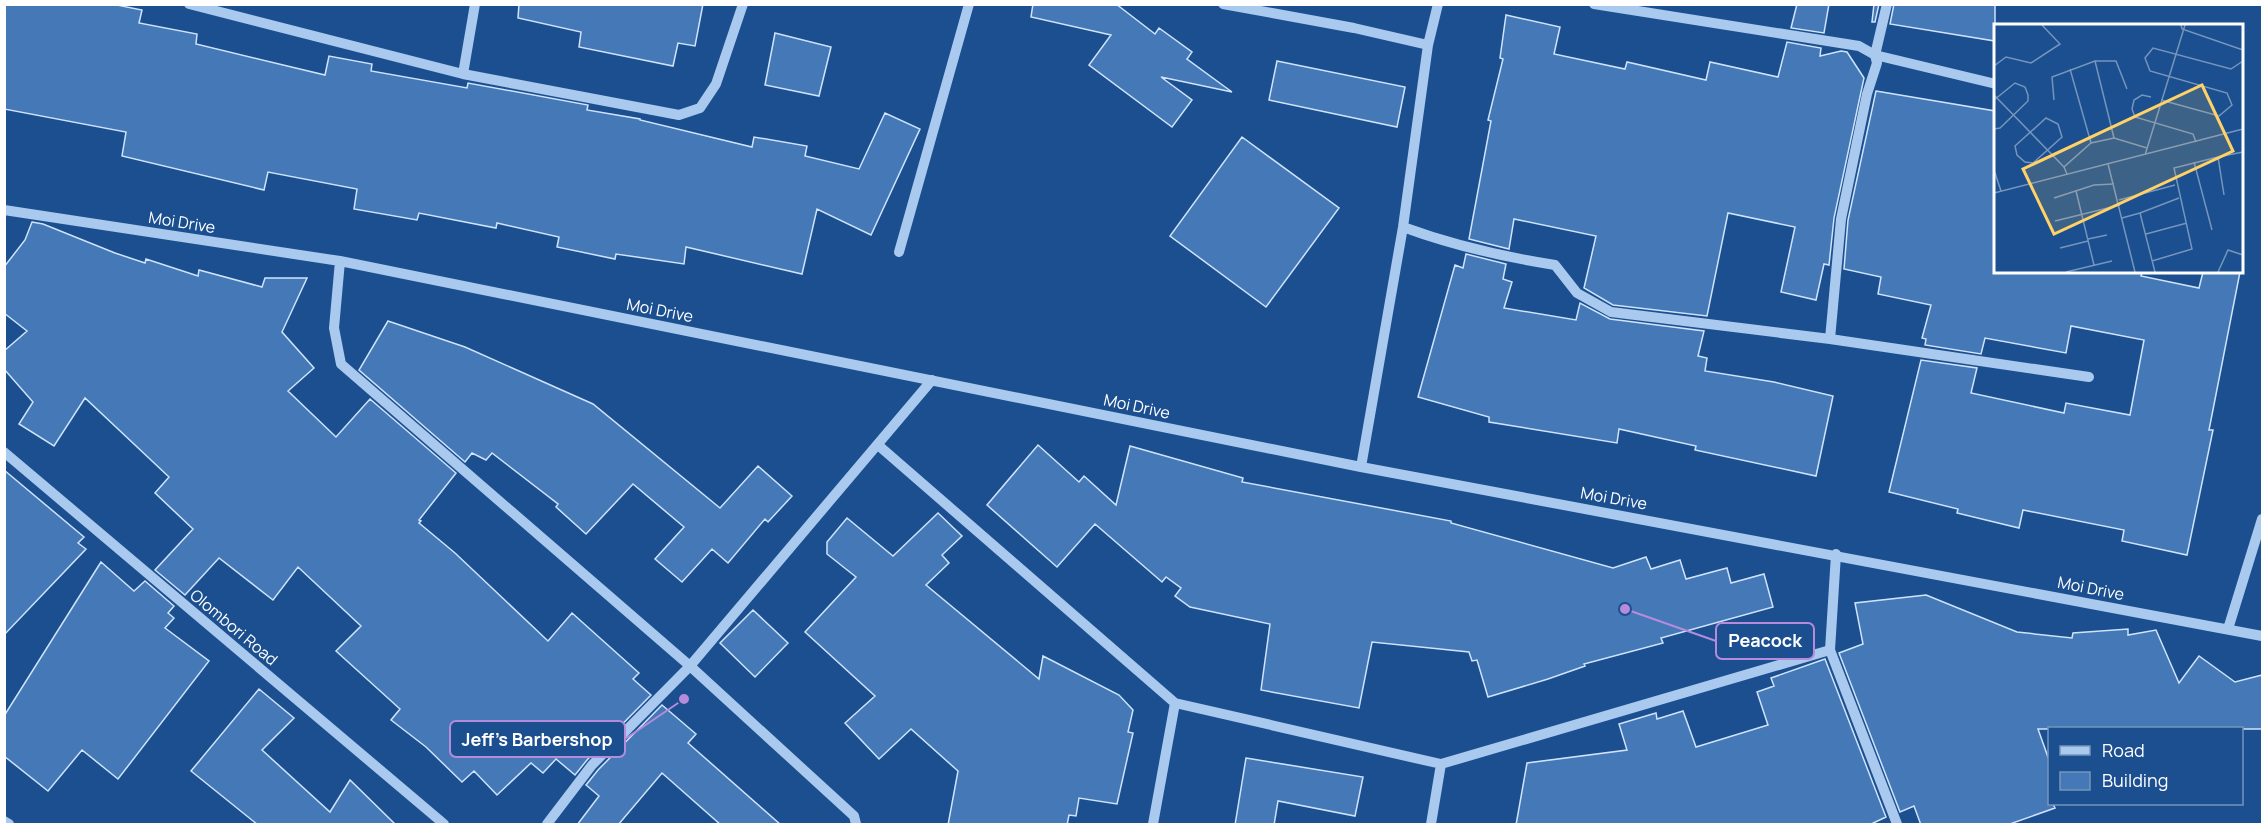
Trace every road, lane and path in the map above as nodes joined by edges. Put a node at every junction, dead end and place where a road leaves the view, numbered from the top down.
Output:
1 (189, 4) edge
2 (476, 4) edge
3 (743, 4) edge
4 (969, 4) edge
5 (1223, 4) edge
6 (1438, 4) edge
7 (1594, 4) edge
8 (1887, 4) edge
9 (1428, 45) junction
10 (1875, 55) junction
11 (463, 74) junction
12 (1994, 84) edge
13 (4, 210) edge
14 (1403, 227) junction
15 (899, 252) dead end
16 (340, 261) junction
17 (1830, 339) junction
18 (2089, 377) dead end
19 (932, 380) junction
20 (878, 445) junction
21 (4, 452) edge
22 (1361, 467) junction
23 (2262, 519) edge
24 (1836, 554) junction
25 (2228, 629) junction
26 (2262, 636) edge
27 (1830, 650) junction
28 (690, 666) junction
29 (1175, 703) junction
30 (1442, 764) junction
31 (4, 820) edge
32 (9, 825) edge
33 (444, 825) edge
34 (547, 825) edge
35 (856, 825) edge
36 (1153, 825) edge
37 (1431, 825) edge
38 (1897, 825) edge

1 - 11 street
2 - 11 street
3 - 11 street
4 - 15 street
5 - 9 street
6 - 9 street
7 - 10 street
8 - 10 street
9 - 14 street
10 - 12 street
10 - 17 street
13 - 16 street, Moi Drive
14 - 17 street
14 - 22 street
16 - 19 street, Moi Drive
16 - 28 street
17 - 18 street
19 - 20 street
19 - 22 street, Moi Drive
20 - 28 street
20 - 29 street
21 - 33 street, Olombori Road
22 - 24 street, Moi Drive
23 - 25 street
24 - 25 street, Moi Drive
24 - 27 street
25 - 26 street, Moi Drive
27 - 30 street
27 - 38 street
28 - 34 street
28 - 35 street
29 - 30 street
29 - 36 street
30 - 37 street
31 - 32 street

